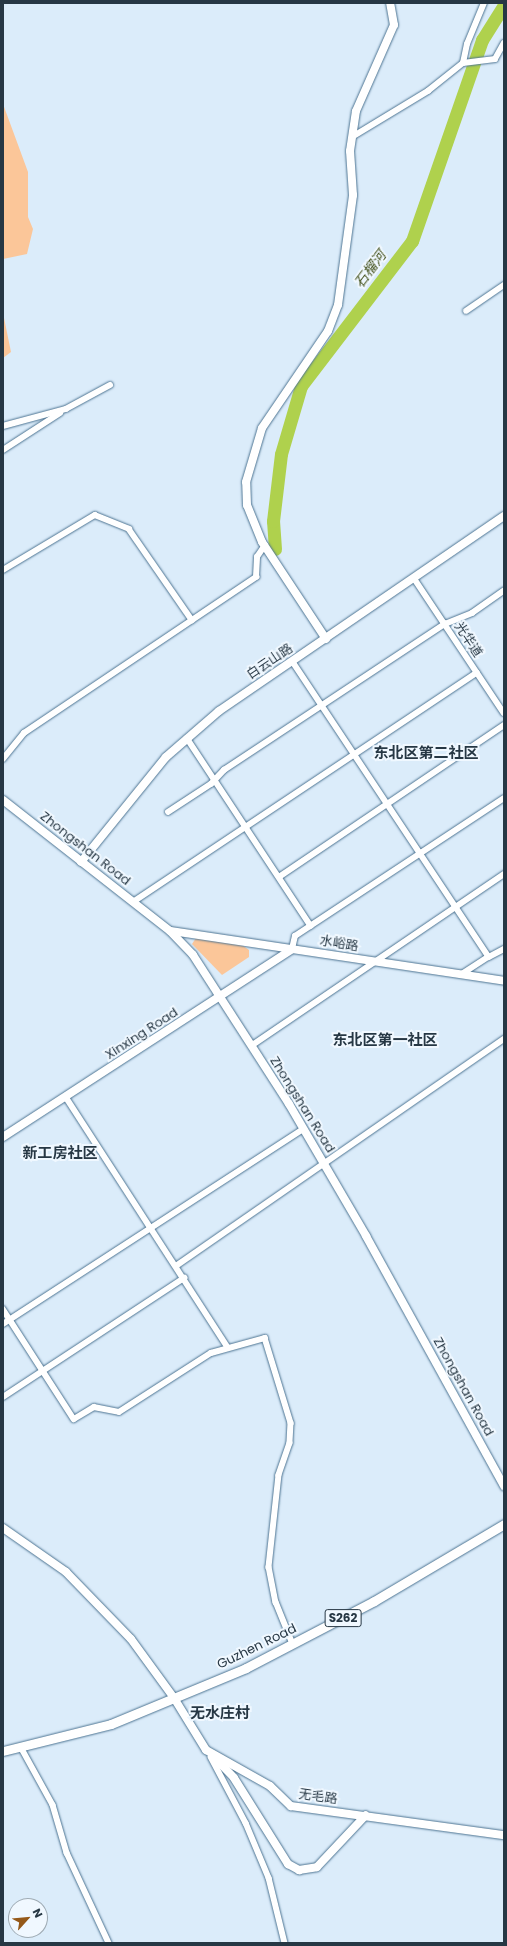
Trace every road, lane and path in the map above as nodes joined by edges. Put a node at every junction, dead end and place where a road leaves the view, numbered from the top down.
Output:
1 (390, 3) edge
2 (484, 3) edge
3 (504, 43) edge
4 (465, 63) junction
5 (352, 137) junction
6 (504, 285) edge
7 (466, 311) dead end
8 (110, 385) dead end
9 (66, 408) junction
10 (3, 426) edge
11 (3, 450) edge
12 (504, 516) edge
13 (265, 545) junction
14 (3, 570) edge
15 (414, 578) junction
16 (504, 591) edge
17 (192, 620) junction
18 (445, 624) junction
19 (326, 639) junction
20 (293, 662) junction
21 (477, 673) junction
22 (323, 707) junction
23 (504, 713) edge
24 (504, 725) edge
25 (187, 738) junction
26 (354, 755) junction
27 (3, 759) edge
28 (214, 780) junction
29 (504, 798) edge
30 (3, 800) edge
31 (387, 804) junction
32 (168, 812) dead end
33 (246, 827) junction
34 (420, 853) junction
35 (81, 862) junction
36 (504, 874) edge
37 (279, 877) junction
38 (133, 902) junction
39 (456, 907) junction
40 (311, 926) junction
41 (170, 930) junction
42 (292, 949) junction
43 (504, 949) edge
44 (489, 957) junction
45 (375, 962) junction
46 (461, 975) junction
47 (504, 981) edge
48 (220, 998) junction
49 (504, 1039) edge
50 (251, 1046) junction
51 (66, 1097) junction
52 (303, 1129) junction
53 (3, 1137) edge
54 (325, 1166) junction
55 (151, 1228) junction
56 (176, 1266) junction
57 (184, 1278) junction
58 (3, 1309) edge
59 (10, 1319) junction
60 (3, 1324) edge
61 (228, 1347) junction
62 (43, 1371) junction
63 (3, 1397) edge
64 (504, 1486) edge
65 (504, 1524) edge
66 (3, 1528) edge
67 (293, 1644) junction
68 (174, 1698) junction
69 (21, 1747) junction
70 (206, 1750) junction
71 (3, 1751) edge
72 (366, 1815) junction
73 (504, 1835) edge
74 (109, 1943) edge
75 (285, 1943) edge

1 - 5 street
2 - 4 street
3 - 4 street
4 - 5 street
5 - 13 street
6 - 7 street
8 - 9 street
9 - 10 street
9 - 11 street
12 - 15 street, 白云山路
13 - 17 street
13 - 19 street
14 - 17 street
15 - 18 street, 光华道
15 - 19 street, 白云山路
16 - 18 street
17 - 27 street
18 - 21 street, 光华道
18 - 22 street
19 - 20 street, 白云山路
20 - 22 street
20 - 25 street, 白云山路
21 - 23 street, 光华道
21 - 26 street
22 - 26 street
22 - 28 street
24 - 31 street
25 - 28 street
25 - 35 street, 白云山路
26 - 31 street
26 - 33 street
28 - 32 street
28 - 33 street
29 - 34 street
30 - 35 street, Zhongshan Road
31 - 34 street
31 - 37 street
33 - 37 street
33 - 38 street
34 - 39 street
34 - 40 street
35 - 38 street, Zhongshan Road
36 - 39 street
37 - 40 street
38 - 41 street, Zhongshan Road
39 - 44 street
39 - 45 street
40 - 42 street
41 - 42 street, 水峪路
41 - 48 street, Zhongshan Road
42 - 45 street, 水峪路
42 - 48 street, Xinxing Road
43 - 44 street
44 - 46 street
45 - 46 street, 水峪路
45 - 50 street
46 - 47 street, 水峪路
48 - 50 street, Zhongshan Road
48 - 51 street, Xinxing Road
49 - 54 street
50 - 52 street, Zhongshan Road
51 - 53 street, Xinxing Road
51 - 55 street
52 - 54 street, Zhongshan Road
52 - 55 street
54 - 56 street
54 - 64 street, Zhongshan Road
55 - 56 street
55 - 59 street
56 - 57 street
57 - 61 street
57 - 62 street
58 - 59 street
59 - 60 street
59 - 62 street
61 - 62 street
61 - 67 street
62 - 63 street
65 - 67 main road, Guzhen Road / S262
66 - 68 street, 无毛路
67 - 68 main road, Guzhen Road / S262
68 - 69 main road, Guzhen Road / S262
68 - 70 street, 无毛路
69 - 71 main road, Guzhen Road / S262
69 - 74 street
70 - 72 street, 无毛路
70 - 72 street
70 - 75 street
72 - 73 street, 无毛路

